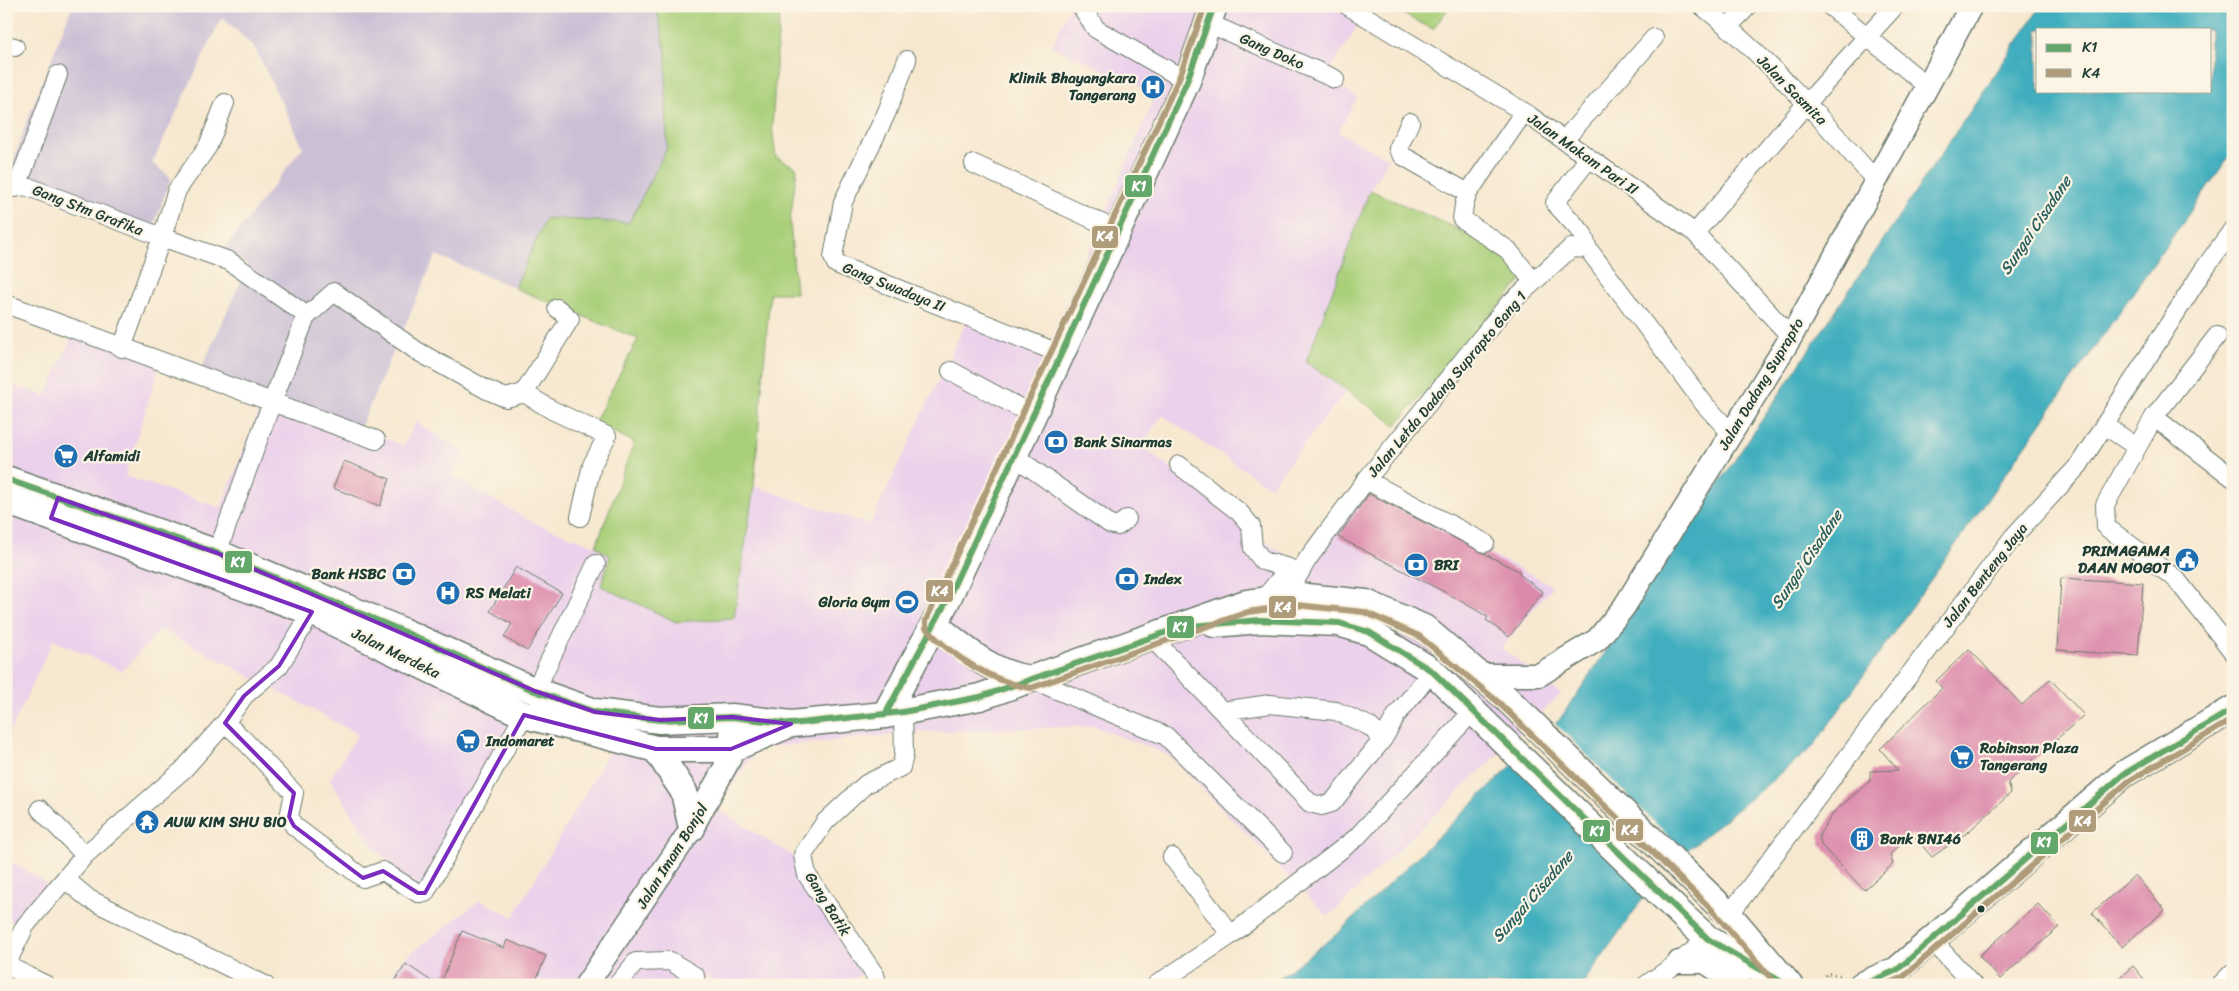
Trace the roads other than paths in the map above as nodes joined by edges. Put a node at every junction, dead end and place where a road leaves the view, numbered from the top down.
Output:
1 (1081, 6) edge
2 (1348, 6) edge
3 (1702, 6) edge
4 (1748, 6) edge
5 (1830, 6) edge
6 (1895, 6) edge
7 (1971, 6) edge
8 (1211, 15) edge
9 (1728, 27) junction
10 (1654, 38) dead end
11 (1867, 39) junction
12 (907, 60) dead end
13 (58, 76) dead end
14 (1336, 79) dead end
15 (1186, 82) junction
16 (1927, 86) junction
17 (1807, 102) junction
18 (225, 103) dead end
19 (1524, 112) junction
20 (1410, 122) dead end
21 (1564, 140) junction
22 (1589, 158) junction
23 (974, 164) dead end
24 (1876, 180) junction
25 (11, 190) edge
26 (1468, 193) junction
27 (2233, 229) edge
28 (1118, 231) junction
29 (1695, 232) junction
30 (162, 237) junction
31 (1588, 249) junction
32 (1533, 281) junction
33 (6, 304) edge
34 (557, 308) dead end
35 (306, 318) junction
36 (2217, 336) dead end
37 (1791, 337) junction
38 (122, 348) junction
39 (1061, 354) junction
40 (951, 371) dead end
41 (524, 393) junction
42 (272, 402) junction
43 (1033, 415) junction
44 (2154, 417) junction
45 (2104, 425) junction
46 (1732, 434) junction
47 (376, 440) dead end
48 (2137, 447) junction
49 (1014, 456) junction
50 (1179, 465) dead end
51 (2233, 478) edge
52 (6, 479) edge
53 (1366, 480) junction
54 (6, 501) edge
55 (54, 508) junction
56 (580, 517) dead end
57 (1127, 518) dead end
58 (1485, 543) dead end
59 (217, 553) junction
60 (596, 564) dead end
61 (1274, 599) junction
62 (312, 612) junction
63 (934, 624) junction
64 (1181, 627) junction
65 (1151, 637) junction
66 (395, 640) junction
67 (2233, 652) edge
68 (1432, 671) junction
69 (1480, 674) junction
70 (1032, 679) junction
71 (535, 692) junction
72 (2233, 709) edge
73 (1222, 711) junction
74 (894, 714) junction
75 (524, 715) junction
76 (1477, 716) junction
77 (732, 717) junction
78 (225, 723) junction
79 (791, 724) junction
80 (1383, 740) junction
81 (656, 749) junction
82 (731, 749) junction
83 (40, 809) dead end
84 (692, 828) junction
85 (1283, 853) dead end
86 (85, 856) junction
87 (1172, 857) dead end
88 (65, 879) junction
89 (1723, 909) junction
90 (1231, 935) junction
91 (1708, 939) junction
92 (1932, 940) junction
93 (1679, 962) junction
94 (6, 965) edge
95 (2233, 972) edge
96 (1889, 977) edge
97 (1853, 981) edge
98 (587, 982) edge
99 (46, 985) edge
100 (265, 985) edge
101 (617, 985) edge
102 (696, 985) edge
103 (878, 985) edge
104 (1156, 985) edge
105 (1646, 985) edge
106 (1740, 985) edge
107 (1788, 985) edge
108 (1973, 985) edge
109 (2220, 985) edge

1 - 15 street
2 - 19 street, Jalan Makam Pari II
3 - 9 street, Jalan Sasmita
4 - 9 street
5 - 11 street
6 - 11 street
7 - 16 main road, Jalan Dadang Suprapto
8 - 14 street, Gang Doko
8 - 15 highway
9 - 17 street, Jalan Sasmita
10 - 21 street
11 - 16 street
11 - 17 street
12 - 39 street, Gang Swadaya II
13 - 25 street
15 - 28 highway
16 - 24 main road, Jalan Dadang Suprapto
17 - 24 street, Jalan Sasmita
17 - 29 street
18 - 30 street
19 - 21 street, Jalan Makam Pari II
19 - 26 street
20 - 26 street
21 - 22 street, Jalan Makam Pari II
22 - 29 street, Jalan Makam Pari II
22 - 31 street
23 - 28 street
24 - 37 main road, Jalan Dadang Suprapto
25 - 30 street, Gang Stm Grafika
26 - 32 street
27 - 45 street, Jalan Benteng Jaya
28 - 39 highway
29 - 37 street, Jalan Makam Pari II
30 - 35 street, Gang Stm Grafika
30 - 38 street
31 - 32 street, Jalan Letda Dadang Suprapto Gang 1
31 - 46 street
32 - 53 street, Jalan Letda Dadang Suprapto Gang 1
33 - 38 street
34 - 41 street
35 - 41 street
35 - 42 street
36 - 44 street
37 - 46 main road, Jalan Dadang Suprapto
38 - 42 street
39 - 43 highway
40 - 43 street
41 - 56 street
42 - 47 street
42 - 59 street
43 - 49 highway
44 - 48 street
44 - 51 street
45 - 48 street
45 - 89 street, Jalan Benteng Jaya
46 - 69 main road, Jalan Dadang Suprapto
48 - 67 street
49 - 57 street
49 - 63 highway
50 - 61 street
52 - 55 highway, Jalan Merdeka
53 - 58 street
53 - 61 street, Jalan Letda Dadang Suprapto Gang 1
54 - 55 highway, Jalan Merdeka
55 - 59 highway, Jalan Merdeka
55 - 62 highway, Jalan Merdeka
59 - 66 highway, Jalan Merdeka
60 - 71 street
61 - 64 highway, Jalan Merdeka
61 - 69 highway, Jalan Merdeka
62 - 66 highway, Jalan Merdeka
62 - 78 street
63 - 70 highway
63 - 74 highway
64 - 65 highway, Jalan Merdeka
64 - 68 highway, Jalan Merdeka
65 - 70 highway, Jalan Merdeka
65 - 73 street
66 - 71 highway, Jalan Merdeka
66 - 75 highway, Jalan Merdeka
68 - 76 highway, Jalan Merdeka
68 - 80 street
69 - 89 highway, Jalan Merdeka
70 - 74 highway, Jalan Merdeka
70 - 85 street
71 - 77 highway, Jalan Merdeka
72 - 92 highway
73 - 80 street
73 - 80 street
74 - 79 highway, Jalan Merdeka
74 - 103 street, Gang Batik
75 - 78 street
75 - 81 highway, Jalan Merdeka
76 - 90 street
76 - 91 highway, Jalan Merdeka
77 - 79 highway, Jalan Merdeka
77 - 82 main road, Jalan Imam Bonjol
78 - 86 street
79 - 82 highway, Jalan Merdeka
81 - 82 highway, Jalan Merdeka
81 - 84 highway
82 - 84 main road, Jalan Imam Bonjol
83 - 86 street
84 - 98 main road, Jalan Imam Bonjol
86 - 88 street
87 - 90 street
88 - 94 street
88 - 100 street
89 - 107 highway, Jalan Merdeka
90 - 104 street
91 - 93 street
91 - 107 highway, Jalan Merdeka
92 - 96 highway
92 - 108 street
93 - 105 street
93 - 106 main road
94 - 99 street
95 - 109 street
96 - 97 highway
101 - 102 street

